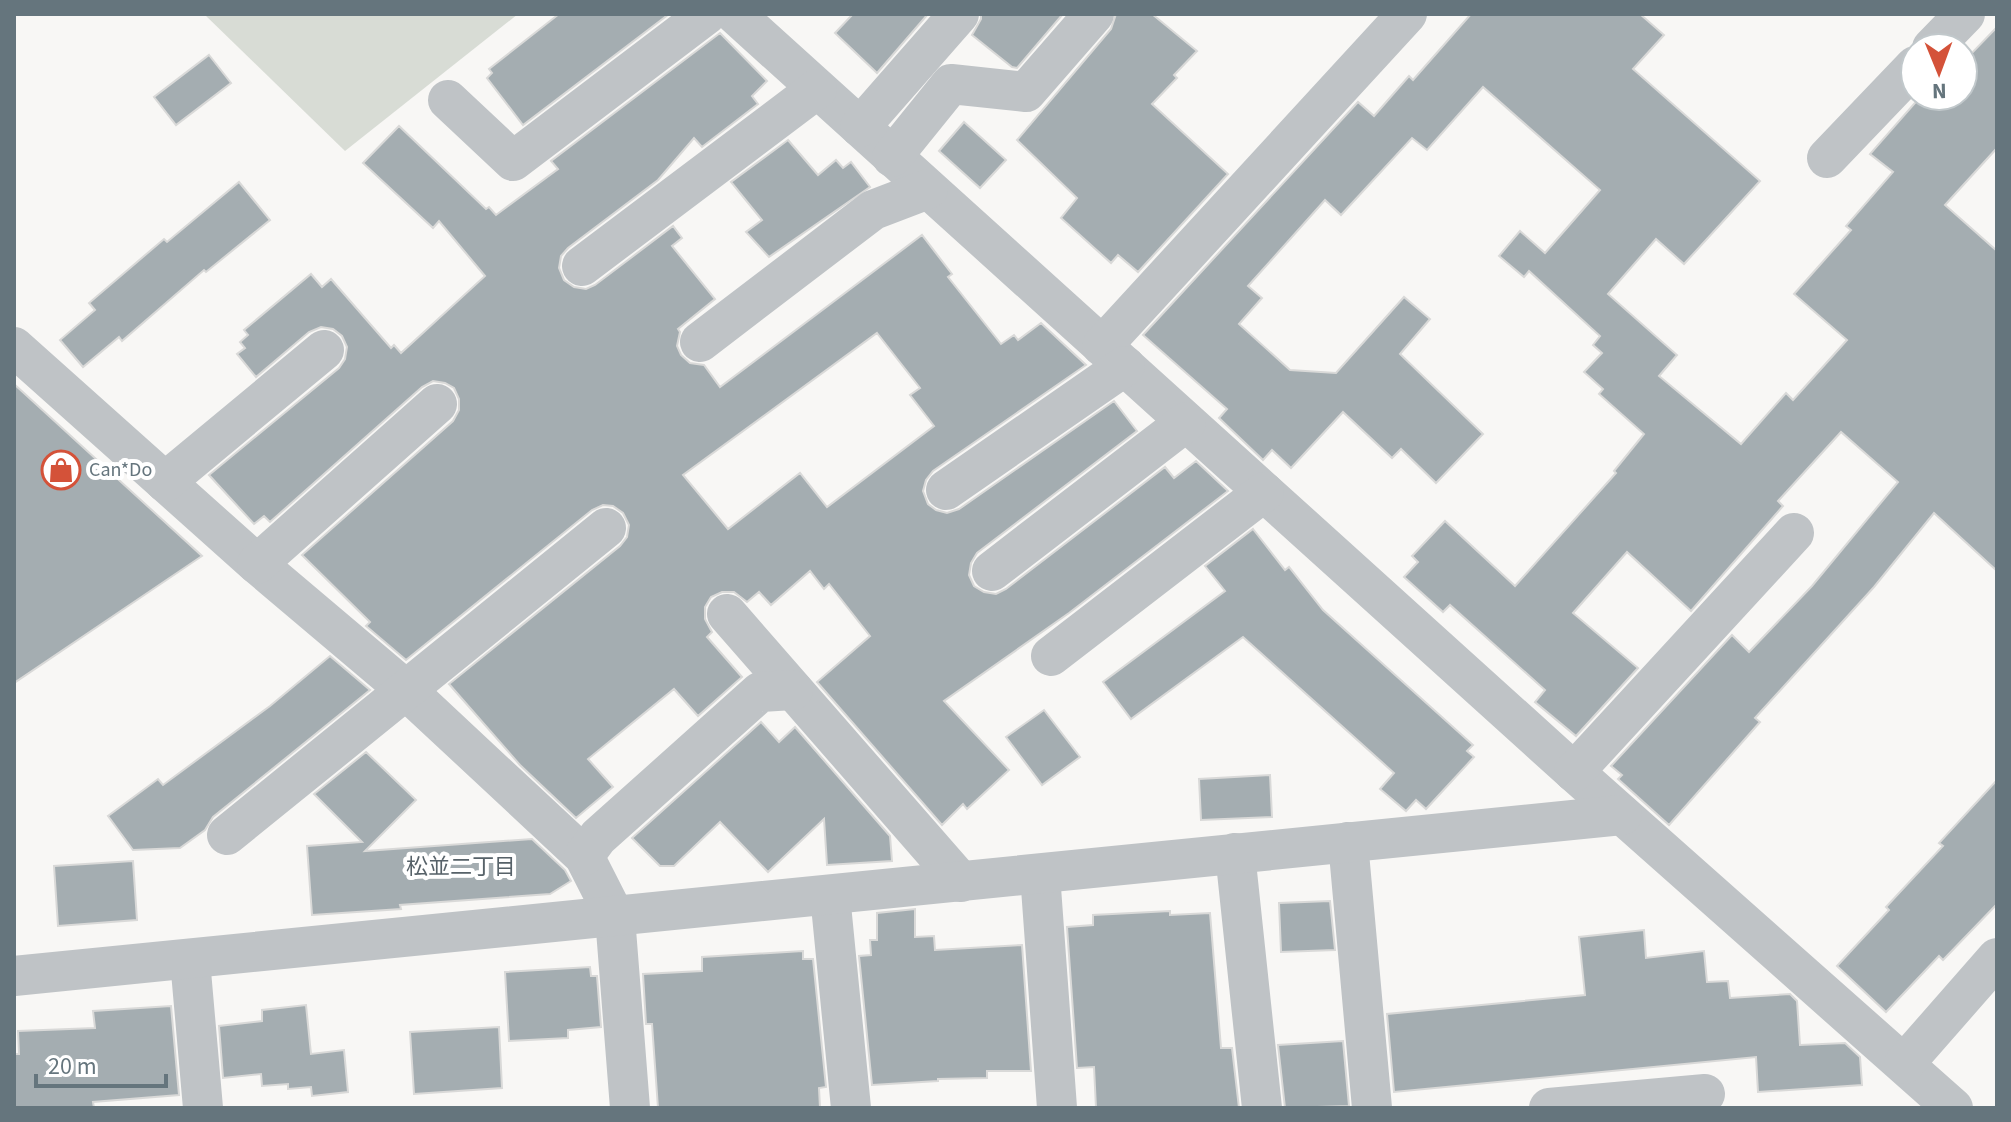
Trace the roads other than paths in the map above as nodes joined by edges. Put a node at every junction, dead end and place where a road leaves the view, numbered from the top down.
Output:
1 (707, 14) edge
2 (735, 14) edge
3 (959, 14) edge
4 (1094, 14) edge
5 (1407, 14) edge
6 (1965, 14) edge
7 (1948, 32) edge
8 (1899, 83) edge
9 (817, 89) junction
10 (448, 100) dead end
11 (860, 127) junction
12 (892, 157) junction
13 (1827, 158) dead end
14 (928, 189) junction
15 (582, 266) dead end
16 (700, 342) dead end
17 (14, 347) edge
18 (324, 350) dead end
19 (1114, 356) junction
20 (437, 404) dead end
21 (1186, 422) junction
22 (165, 482) junction
23 (946, 490) dead end
24 (1264, 492) junction
25 (606, 528) dead end
26 (1794, 533) dead end
27 (257, 564) junction
28 (992, 571) dead end
29 (727, 614) dead end
30 (1051, 656) dead end
31 (406, 690) junction
32 (793, 690) junction
33 (1574, 772) junction
34 (1622, 815) junction
35 (227, 835) dead end
36 (1348, 842) junction
37 (1235, 853) junction
38 (584, 856) junction
39 (1040, 874) junction
40 (961, 882) junction
41 (830, 895) junction
42 (615, 917) junction
43 (1997, 958) edge
44 (190, 960) junction
45 (14, 976) edge
46 (1904, 1064) junction
47 (1705, 1094) dead end
48 (203, 1108) edge
49 (630, 1108) edge
50 (851, 1108) edge
51 (1057, 1108) edge
52 (1262, 1108) edge
53 (1372, 1108) edge
54 (1549, 1108) edge
55 (1953, 1108) edge

1 - 10 street
2 - 9 street
3 - 11 street
4 - 12 street
5 - 19 street
6 - 7 street
8 - 13 street
9 - 11 street
9 - 15 street
11 - 12 street
12 - 14 street
14 - 16 street
14 - 19 street
17 - 22 street
18 - 22 street
19 - 21 street
19 - 23 street
20 - 27 street
21 - 24 street
21 - 28 street
22 - 27 street
24 - 30 street
24 - 33 street
25 - 31 street
26 - 33 street
27 - 31 street
29 - 32 street
31 - 35 street
31 - 38 street
32 - 38 street
32 - 40 street
33 - 34 street
34 - 36 street
34 - 46 street
36 - 37 street
36 - 53 street
37 - 39 street
37 - 52 street
38 - 42 street
39 - 40 street
39 - 51 street
40 - 41 street
41 - 42 street
41 - 50 street
42 - 44 street
42 - 49 street
43 - 46 street
44 - 45 street
44 - 48 street
46 - 55 street
47 - 54 street

